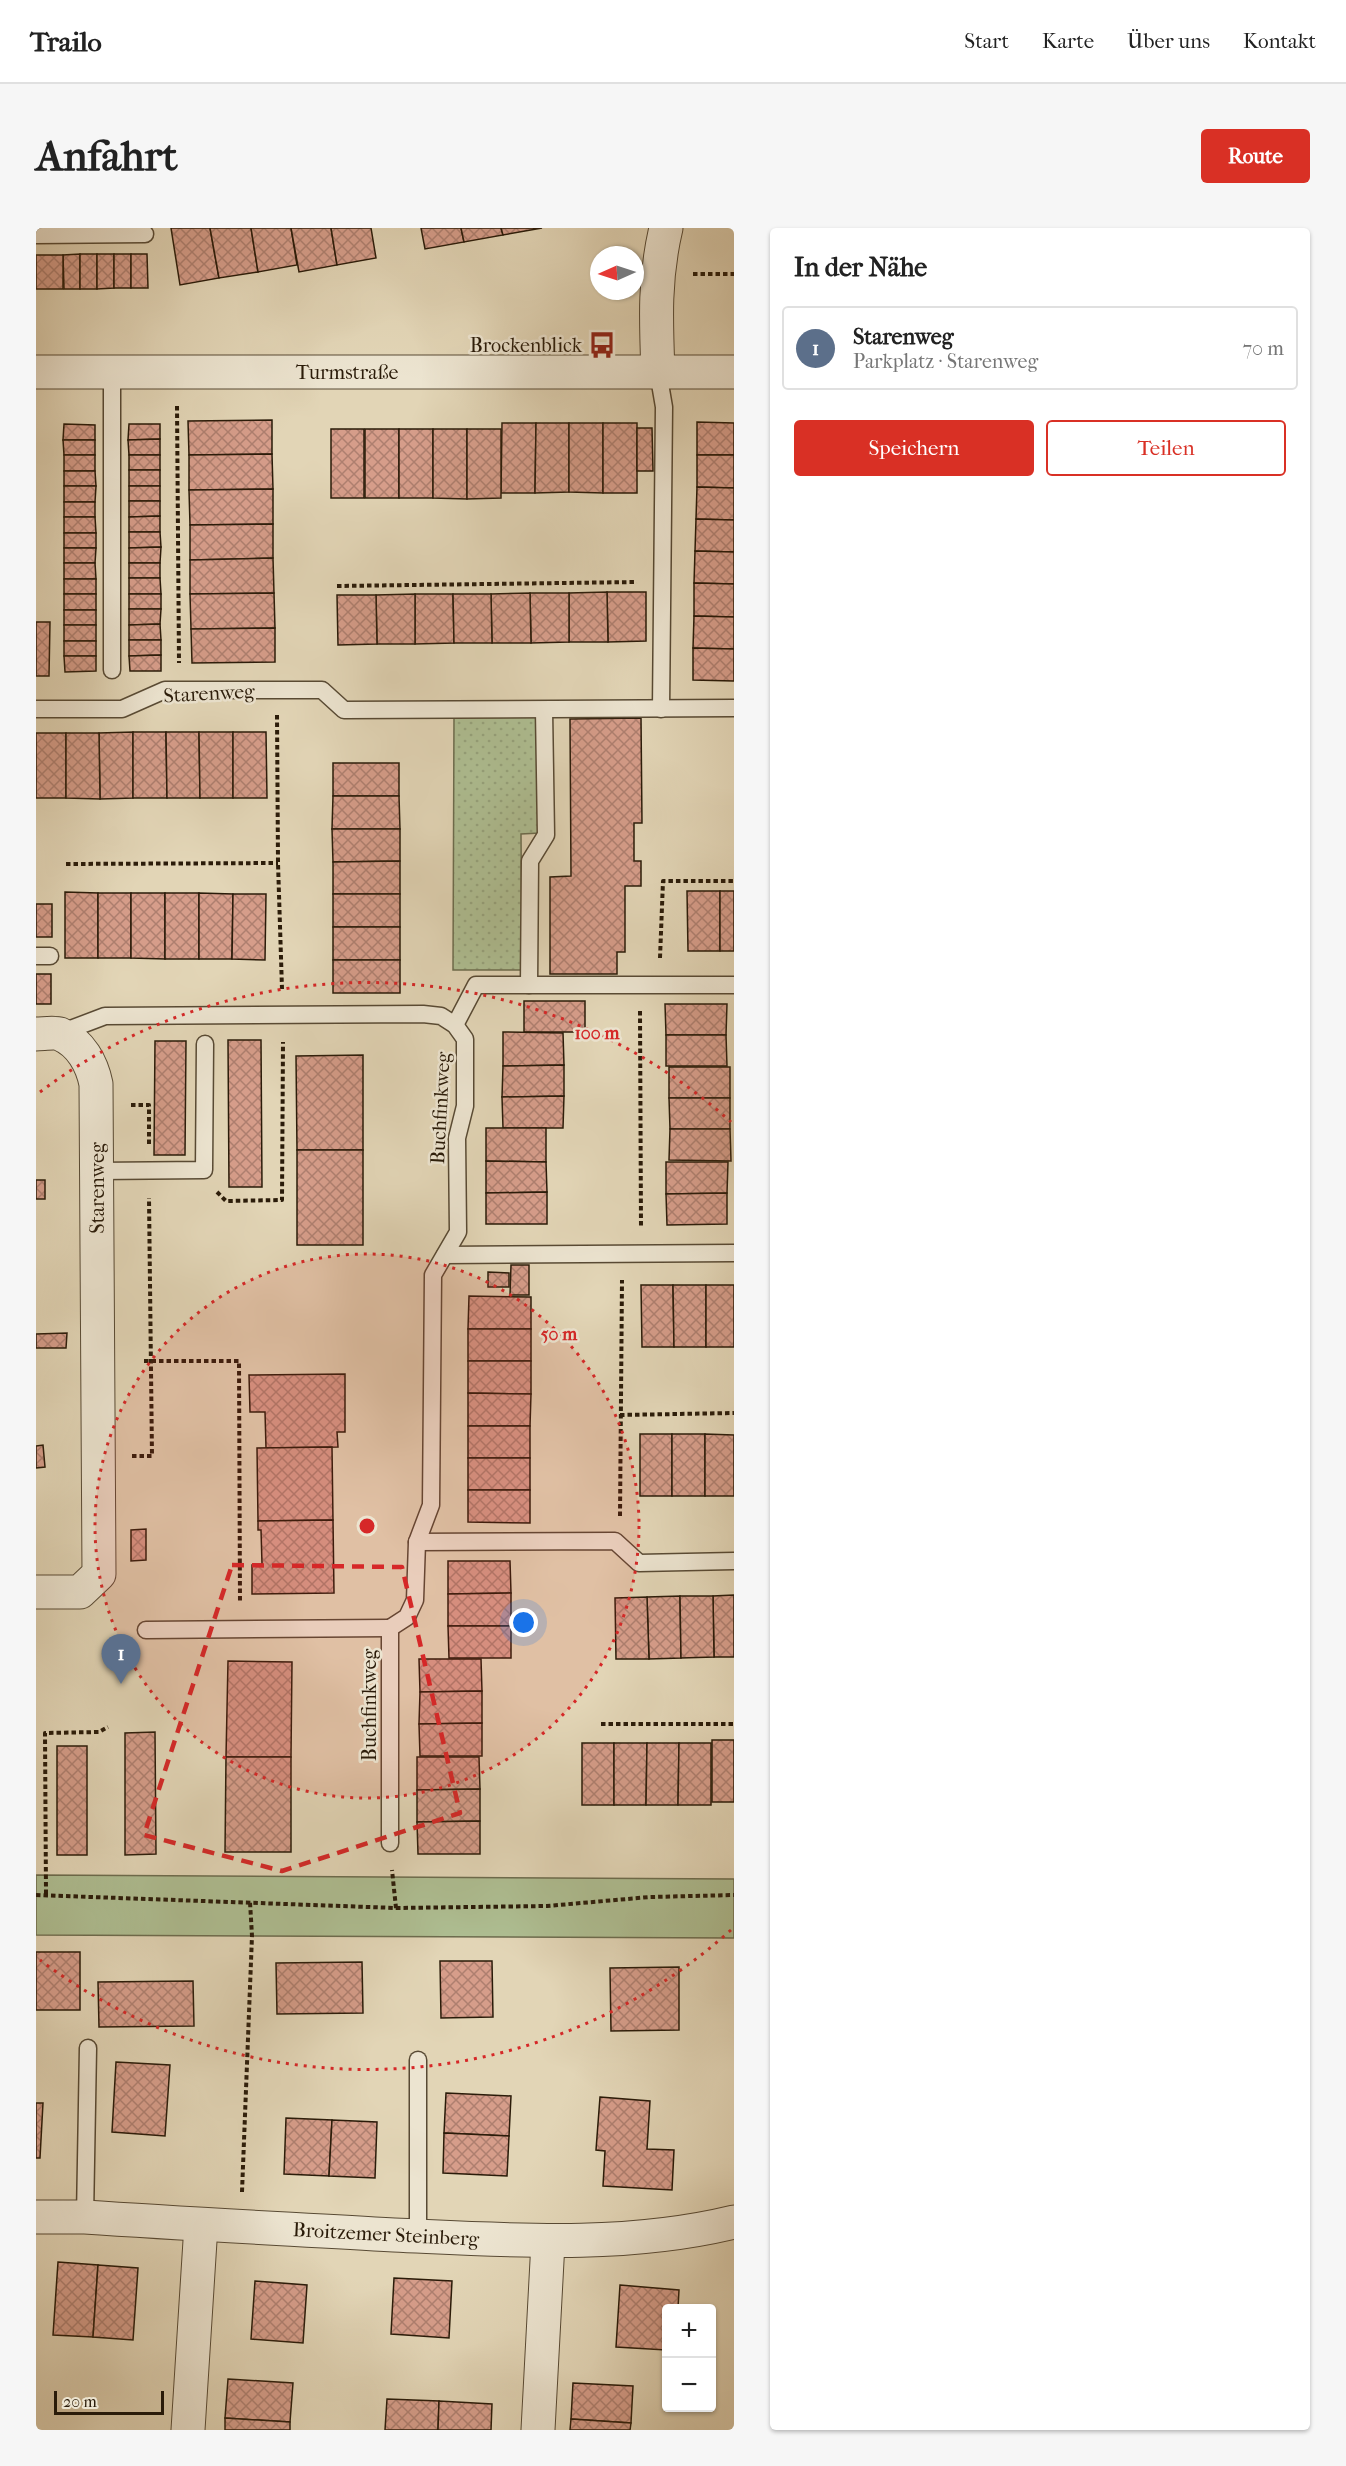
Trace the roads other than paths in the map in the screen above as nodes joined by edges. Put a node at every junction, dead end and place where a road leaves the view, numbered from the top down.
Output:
1 (666, 228) edge
2 (145, 234) dead end
3 (36, 235) edge
4 (36, 372) edge
5 (112, 372) junction
6 (658, 372) junction
7 (734, 372) edge
8 (112, 670) dead end
9 (734, 708) edge
10 (36, 709) edge
11 (661, 709) junction
12 (544, 710) junction
13 (529, 985) junction
14 (734, 985) edge
15 (455, 1025) junction
16 (48, 1034) edge
17 (205, 1044) dead end
18 (97, 1171) junction
19 (734, 1253) edge
20 (445, 1255) junction
21 (417, 1542) junction
22 (734, 1561) edge
23 (36, 1592) edge
24 (390, 1628) junction
25 (146, 1630) dead end
26 (390, 1843) road end
27 (88, 2048) dead end
28 (418, 2060) dead end
29 (36, 2217) edge
30 (85, 2217) junction
31 (734, 2222) edge
32 (201, 2225) junction
33 (418, 2236) junction
34 (548, 2242) junction
35 (188, 2430) edge
36 (538, 2430) edge

1 - 6 street
2 - 3 lane
4 - 5 street, Turmstraße
5 - 6 street, Turmstraße
5 - 8 lane
6 - 7 street, Turmstraße
6 - 11 lane
9 - 11 lane
10 - 12 lane, Starenweg
11 - 12 lane
12 - 13 lane
13 - 14 lane, Buchfinkweg
13 - 15 lane, Buchfinkweg
15 - 16 lane, Starenweg
15 - 20 lane, Buchfinkweg
16 - 18 street, Starenweg
17 - 18 lane
18 - 23 street, Starenweg
19 - 20 lane
20 - 21 lane, Buchfinkweg
21 - 22 lane
21 - 24 lane, Buchfinkweg
24 - 25 lane
24 - 26 lane, Buchfinkweg
27 - 30 lane
28 - 33 lane
29 - 30 street, Broitzemer Steinberg
30 - 32 street, Broitzemer Steinberg
31 - 34 street, Broitzemer Steinberg
32 - 33 street, Broitzemer Steinberg
32 - 35 street
33 - 34 street, Broitzemer Steinberg
34 - 36 street

